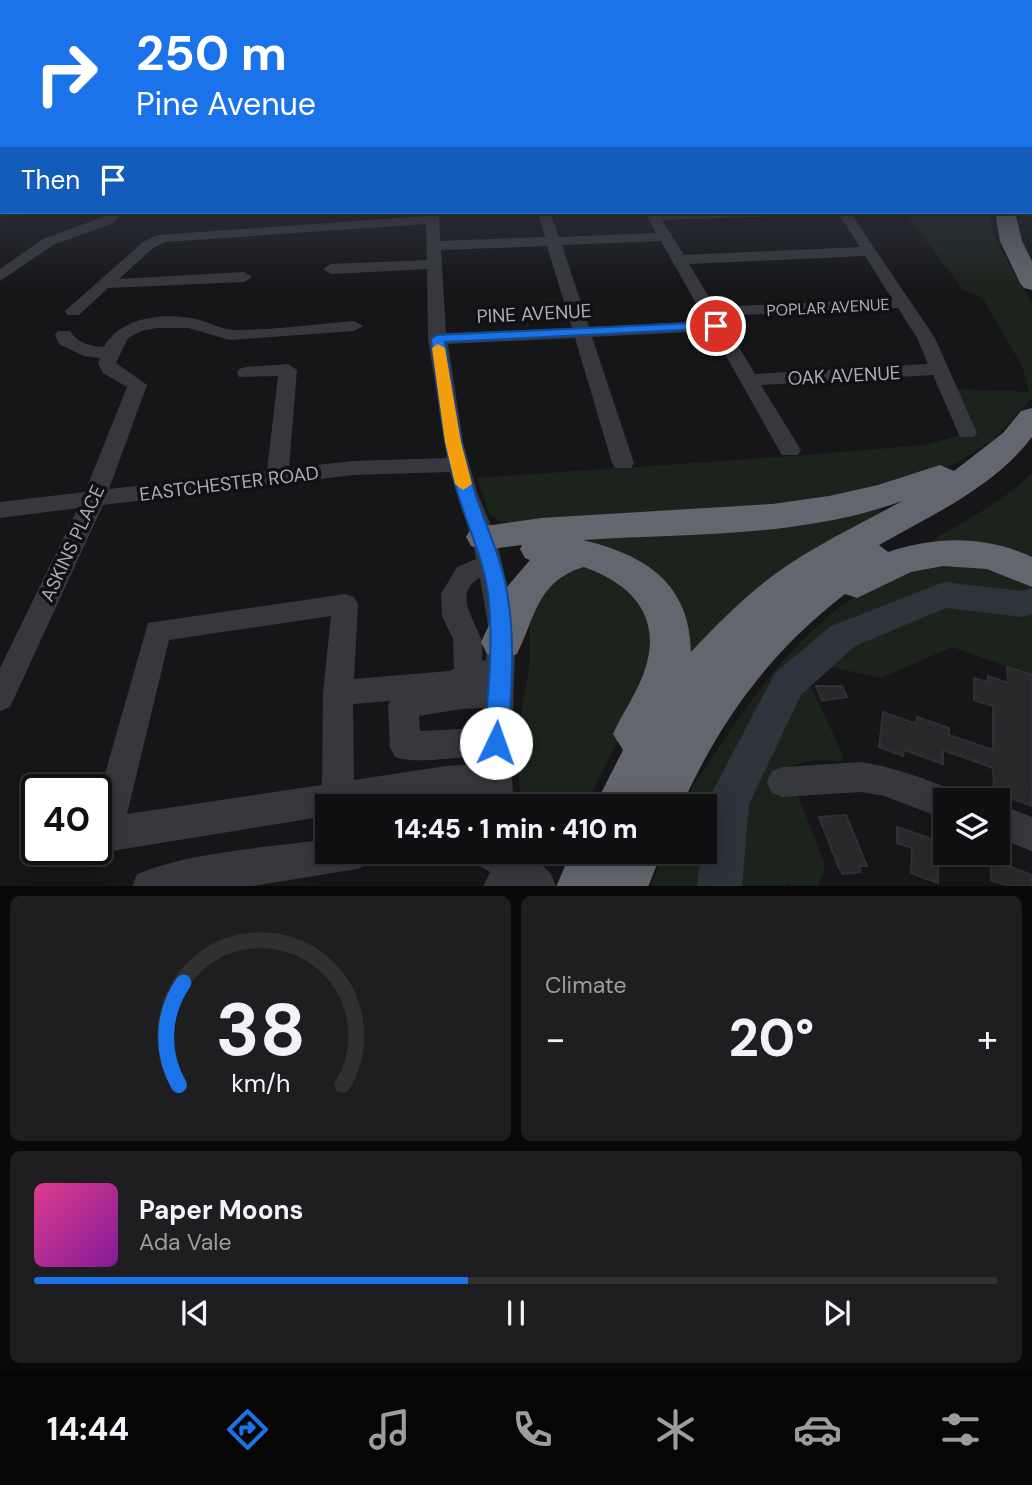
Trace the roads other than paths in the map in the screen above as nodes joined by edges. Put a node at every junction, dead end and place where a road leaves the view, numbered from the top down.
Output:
1 (115, 214) edge
2 (545, 214) edge
3 (652, 214) edge
4 (845, 214) edge
5 (1005, 214) edge
6 (1018, 214) edge
7 (432, 216) edge
8 (665, 237) junction
9 (553, 241) junction
10 (870, 251) junction
11 (434, 255) junction
12 (1032, 256) edge
13 (678, 260) junction
14 (331, 269) dead end
15 (4, 272) edge
16 (244, 277) dead end
17 (1032, 283) edge
18 (103, 284) junction
19 (904, 303) junction
20 (73, 311) dead end
21 (713, 319) junction
22 (354, 327) dead end
23 (581, 331) junction
24 (64, 335) dead end
25 (437, 339) junction
26 (111, 353) junction
27 (940, 369) junction
28 (246, 373) dead end
29 (748, 380) junction
30 (967, 433) dead end
31 (1027, 435) edge
32 (790, 450) dead end
33 (623, 463) dead end
34 (459, 465) junction
35 (277, 479) junction
36 (94, 499) junction
37 (0, 510) edge
38 (487, 551) junction
39 (587, 554) junction
40 (1032, 573) edge
41 (753, 650) junction
42 (501, 668) junction
43 (469, 677) junction
44 (338, 693) junction
45 (0, 698) edge
46 (496, 743) junction
47 (783, 782) dead end
48 (496, 793) edge
49 (338, 794) edge
50 (363, 794) edge
51 (611, 794) edge
52 (626, 794) edge
53 (661, 794) edge
54 (933, 799) edge
55 (315, 802) edge
56 (1010, 826) edge
57 (1032, 834) edge
58 (315, 858) edge
59 (154, 886) edge

1 - 15 street
2 - 9 street
3 - 8 street
4 - 10 street
5 - 17 highway
6 - 12 highway
7 - 11 street
7 - 18 street
8 - 9 street
8 - 13 street
9 - 11 street
9 - 23 street
10 - 13 street
10 - 19 street
11 - 14 street
11 - 25 street
13 - 21 street
16 - 18 street
18 - 20 street
19 - 21 street, POPLAR AVENUE
19 - 27 street
21 - 23 street, PINE AVENUE
21 - 29 street
22 - 26 street
23 - 25 street, PINE AVENUE
23 - 33 street
24 - 26 street
25 - 34 street
26 - 36 street, ASKINS PLACE
27 - 29 street, OAK AVENUE
27 - 30 street
28 - 35 street
29 - 32 street
31 - 38 highway
31 - 41 highway
31 - 52 highway
34 - 35 street, EASTCHESTER ROAD
34 - 38 street
35 - 36 street, EASTCHESTER ROAD
36 - 37 street, EASTCHESTER ROAD
36 - 45 street, ASKINS PLACE
38 - 39 highway
38 - 42 street
38 - 43 street
39 - 42 highway
39 - 51 highway
40 - 41 highway
41 - 53 highway
42 - 43 street
42 - 46 street
42 - 46 street
43 - 44 street
44 - 49 street
44 - 55 street
46 - 48 street
47 - 54 street
48 - 50 street
56 - 57 street
58 - 59 street

